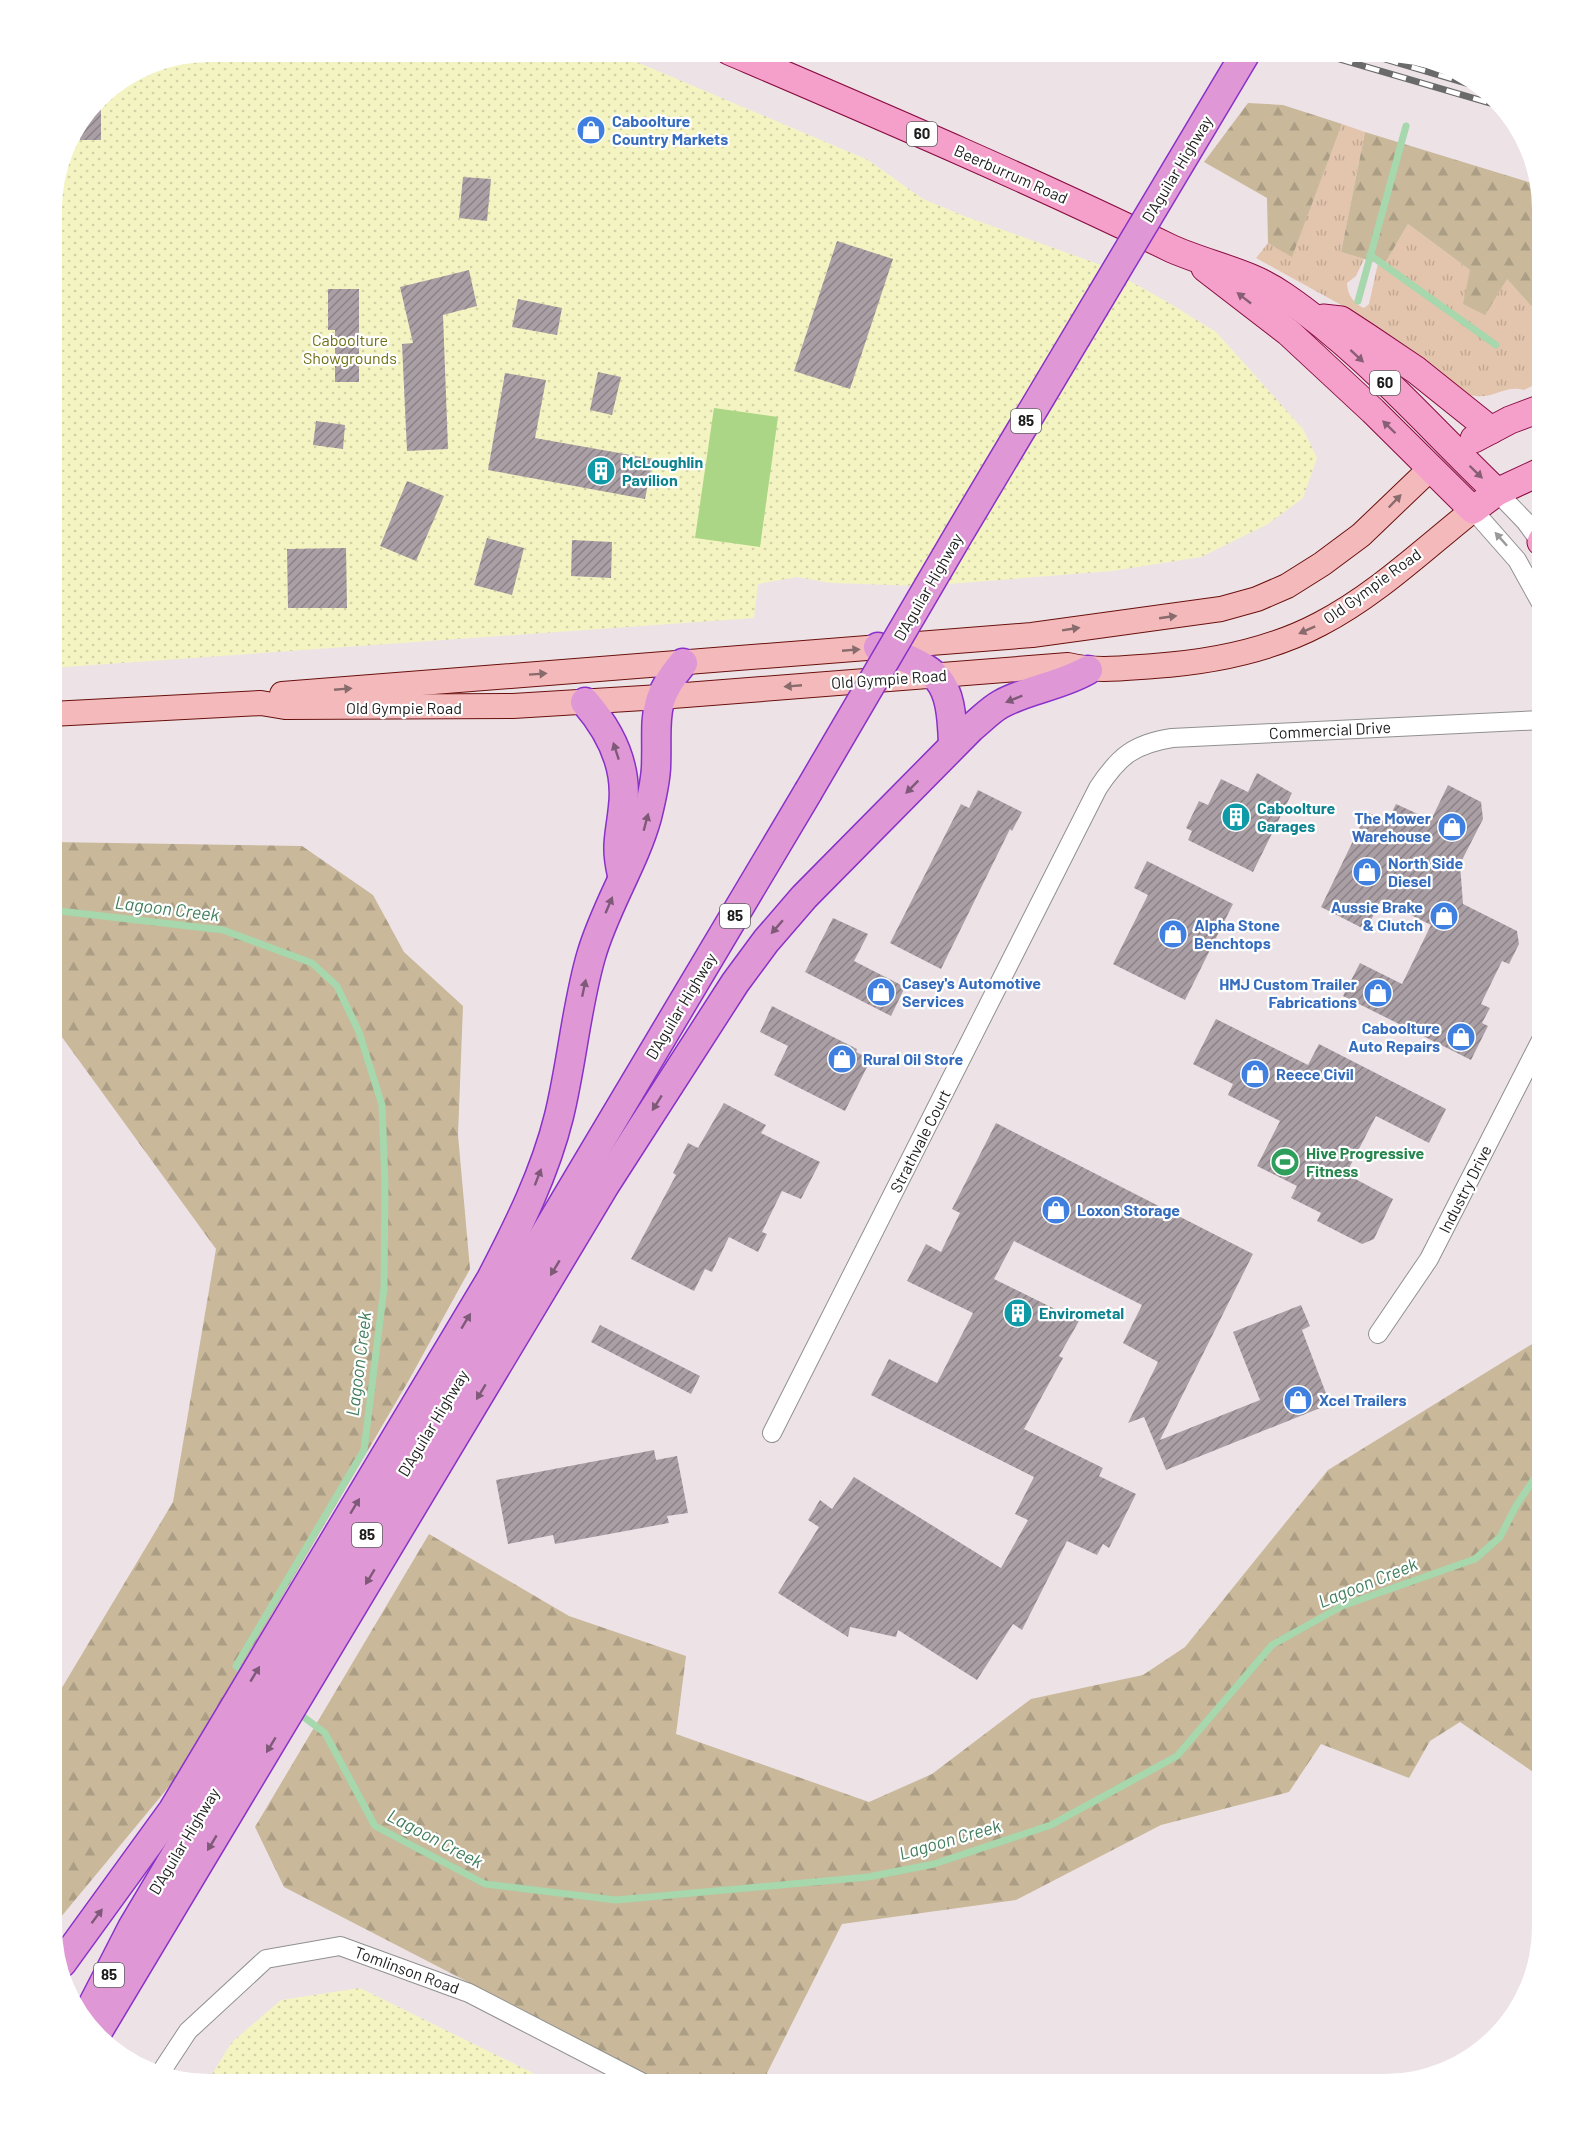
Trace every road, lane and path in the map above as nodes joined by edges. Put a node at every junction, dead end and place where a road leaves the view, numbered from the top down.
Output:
1 (755, 62) edge
2 (1241, 62) edge
3 (1192, 258) junction
4 (1313, 317) junction
5 (1532, 412) edge
6 (1491, 430) junction
7 (1455, 452) junction
8 (1431, 468) junction
9 (1532, 476) edge
10 (1497, 492) junction
11 (1473, 510) junction
12 (1532, 531) edge
13 (1532, 587) edge
14 (878, 647) junction
15 (683, 663) junction
16 (1088, 670) junction
17 (935, 675) junction
18 (660, 697) junction
19 (585, 702) junction
20 (261, 703) junction
21 (62, 713) edge
22 (1532, 720) edge
23 (953, 745) junction
24 (1123, 756) joint
25 (622, 875) junction
26 (1532, 1058) edge
27 (1378, 1334) dead end
28 (772, 1433) dead end
29 (132, 1928) junction
30 (65, 1959) edge
31 (81, 2000) edge
32 (88, 2011) edge
33 (101, 2027) edge
34 (164, 2067) edge
35 (626, 2074) edge

1 - 3 main road, Beerburrum Road / 60
2 - 29 highway, D'Aguilar Highway / 85, bridge
3 - 4 main road, Beerburrum Road / 60
8 -> 3 main road, Beerburrum Road / 60
4 - 6 main road, 60
4 -> 7 main road, Beerburrum Road / 60
5 - 6 main road
6 - 7 main road
7 - 8 main road
7 -> 10 main road, Beerburrum Road / 60
8 - 11 main road, Beerburrum Road / 60
14 -> 8 main road, Old Gympie Road
9 - 10 main road
10 - 11 main road
10 - 12 street
13 -> 11 street
11 -> 16 main road, Old Gympie Road
15 -> 14 main road, Old Gympie Road
14 - 17 highway
15 - 18 highway
20 -> 15 main road, Old Gympie Road
16 - 17 main road, Old Gympie Road
16 -> 23 highway
17 -> 18 main road, Old Gympie Road
17 - 23 highway
18 - 19 main road, Old Gympie Road
25 -> 18 highway
19 - 20 main road, Old Gympie Road
25 -> 19 highway
20 - 21 main road, Old Gympie Road
22 - 24 street, Commercial Drive
23 -> 33 highway
24 - 28 street, Strathvale Court
30 -> 25 highway
26 - 27 street, Industry Drive
29 - 31 highway, D'Aguilar Highway / 85
29 - 32 highway, D'Aguilar Highway / 85
34 - 35 street, Tomlinson Road

